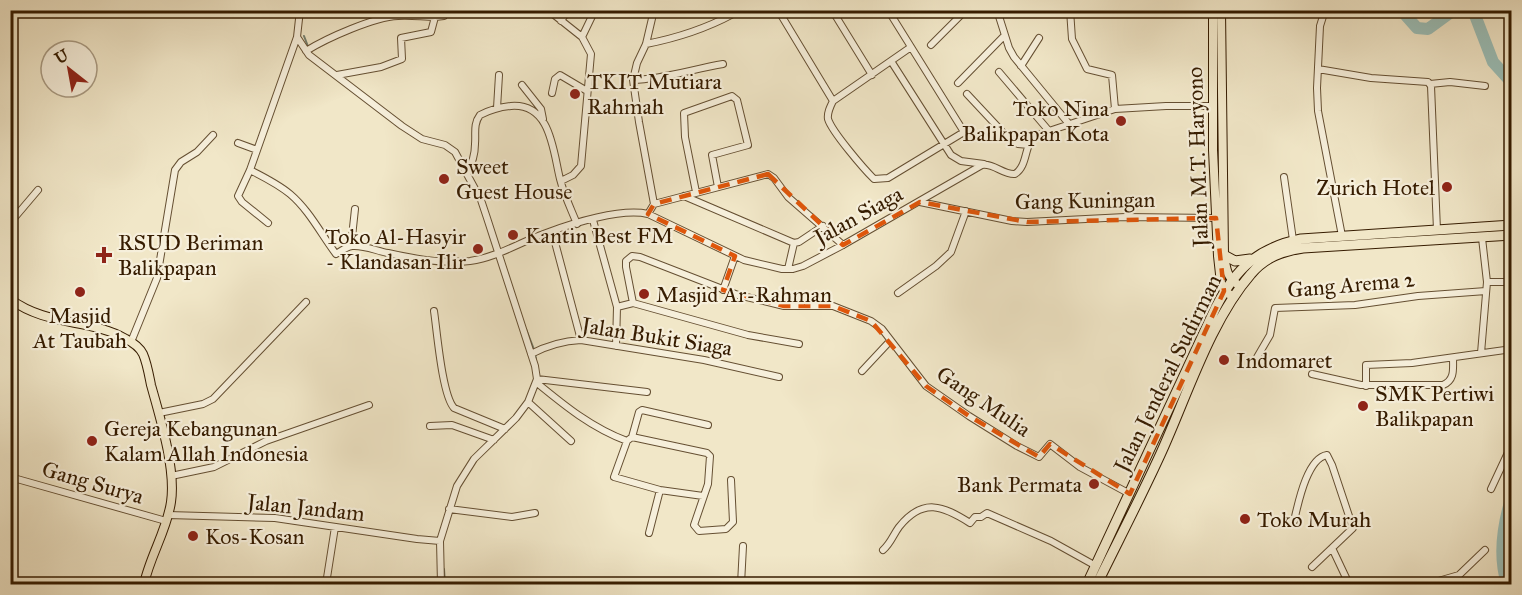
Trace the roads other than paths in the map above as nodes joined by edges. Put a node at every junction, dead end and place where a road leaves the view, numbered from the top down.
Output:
1 (300, 10) edge
2 (446, 10) edge
3 (548, 10) edge
4 (568, 10) edge
5 (595, 10) edge
6 (654, 10) edge
7 (778, 10) edge
8 (832, 10) edge
9 (888, 10) edge
10 (966, 10) edge
11 (997, 10) edge
12 (1070, 10) edge
13 (1213, 10) edge
14 (1221, 10) edge
15 (1325, 10) edge
16 (733, 14) dead end
17 (435, 17) junction
18 (561, 21) junction
19 (1004, 36) junction
20 (297, 37) junction
21 (582, 37) junction
22 (1039, 38) dead end
23 (646, 44) junction
24 (931, 45) dead end
25 (910, 47) junction
26 (306, 51) junction
27 (891, 61) junction
28 (723, 64) dead end
29 (1020, 66) junction
30 (1318, 69) junction
31 (999, 72) dead end
32 (337, 75) junction
33 (499, 75) dead end
34 (872, 75) junction
35 (633, 80) junction
36 (958, 82) dead end
37 (1430, 84) junction
38 (522, 85) dead end
39 (1485, 86) dead end
40 (587, 91) junction
41 (552, 93) dead end
42 (967, 94) dead end
43 (833, 101) junction
44 (1213, 106) junction
45 (497, 108) junction
46 (1115, 109) junction
47 (543, 120) junction
48 (1069, 124) junction
49 (1049, 131) junction
50 (213, 135) dead end
51 (238, 143) dead end
52 (944, 145) junction
53 (1029, 145) junction
54 (257, 150) junction
55 (987, 164) junction
56 (250, 170) junction
57 (467, 173) junction
58 (1284, 177) dead end
59 (561, 181) junction
60 (718, 187) junction
61 (38, 190) dead end
62 (696, 192) junction
63 (684, 196) junction
64 (920, 202) junction
65 (654, 204) junction
66 (355, 209) dead end
67 (966, 211) junction
68 (648, 214) junction
69 (1216, 218) junction
70 (593, 220) junction
71 (10, 223) edge
72 (268, 224) dead end
73 (577, 224) junction
74 (1512, 225) edge
75 (823, 226) junction
76 (1437, 230) junction
77 (552, 231) junction
78 (1512, 235) edge
79 (1342, 236) junction
80 (1482, 238) junction
81 (1293, 240) junction
82 (794, 243) junction
83 (843, 245) junction
84 (351, 246) junction
85 (499, 254) junction
86 (1224, 255) junction
87 (735, 256) junction
88 (1252, 258) junction
89 (788, 269) junction
90 (1232, 280) junction
91 (1487, 282) junction
92 (1512, 282) edge
93 (1241, 287) junction
94 (723, 290) junction
95 (1224, 291) junction
96 (1486, 291) junction
97 (898, 292) dead end
98 (1234, 297) junction
99 (10, 299) edge
100 (306, 302) dead end
101 (633, 303) junction
102 (616, 307) junction
103 (434, 311) dead end
104 (582, 340) junction
105 (890, 340) junction
106 (131, 342) junction
107 (799, 344) dead end
108 (616, 346) junction
109 (1512, 349) edge
110 (1481, 353) junction
111 (531, 354) junction
112 (1453, 358) junction
113 (1256, 359) dead end
114 (862, 371) dead end
115 (1312, 374) dead end
116 (779, 377) dead end
117 (537, 381) junction
118 (1366, 386) junction
119 (647, 392) dead end
120 (528, 402) junction
121 (369, 405) dead end
122 (159, 413) junction
123 (708, 425) dead end
124 (430, 426) dead end
125 (505, 429) junction
126 (629, 439) junction
127 (494, 440) junction
128 (571, 441) dead end
129 (1512, 444) edge
130 (171, 476) junction
131 (10, 477) edge
132 (731, 480) dead end
133 (1491, 489) dead end
134 (660, 490) junction
135 (1130, 494) junction
136 (703, 496) junction
137 (449, 508) junction
138 (535, 513) dead end
139 (167, 518) junction
140 (1294, 521) dead end
141 (335, 527) junction
142 (649, 533) dead end
143 (440, 540) junction
144 (743, 546) dead end
145 (1332, 548) junction
146 (883, 550) dead end
147 (1485, 550) dead end
148 (1096, 566) junction
149 (1312, 567) dead end
150 (144, 585) edge
151 (326, 585) edge
152 (441, 585) edge
153 (741, 585) edge
154 (1087, 585) edge
155 (1096, 585) edge
156 (1349, 585) edge
157 (1428, 585) edge

1 - 20 street
2 - 17 street
3 - 18 street
4 - 18 street
5 - 21 street
6 - 23 street
7 - 43 street
8 - 34 street
9 - 25 street
10 - 24 street
11 - 19 street
12 - 46 street
13 - 44 main road, Jalan M.T. Haryono
14 - 86 main road, Jalan M.T. Haryono
15 - 30 street
16 - 23 street
17 - 26 street
17 - 32 street
18 - 21 street
19 - 29 street
19 - 36 street
20 - 26 street
20 - 54 street
21 - 40 street
22 - 29 street
23 - 35 street
25 - 27 street
25 - 52 street
26 - 32 street
27 - 34 street
27 - 52 street
28 - 35 street
29 - 48 street
30 - 37 street
30 - 79 street
31 - 49 street
32 - 57 street
33 - 45 street
34 - 43 street
35 - 65 street
37 - 39 street
37 - 76 street
38 - 47 street
40 - 41 street
40 - 59 street
42 - 53 street
43 - 52 street
44 - 46 street
44 - 69 main road, Jalan M.T. Haryono
45 - 47 street
45 - 57 street
46 - 48 street
47 - 59 street
48 - 49 street
49 - 53 street
50 - 106 street
51 - 54 street
52 - 55 street
53 - 55 street
54 - 56 street
55 - 64 street, Jalan Siaga
56 - 72 street
56 - 84 street, Jalan Siaga
57 - 85 street
58 - 81 street
59 - 73 street
60 - 62 street
60 - 62 street
60 - 75 street
61 - 71 street
62 - 63 street
63 - 65 street
63 - 82 street
64 - 67 street, Gang Kuningan
64 - 83 street, Jalan Siaga
65 - 68 street
66 - 84 street
67 - 69 street, Gang Kuningan
67 - 97 street
68 - 70 street, Jalan Siaga
68 - 87 street, Jalan Siaga
69 - 95 main road, Jalan M.T. Haryono
70 - 73 street, Jalan Siaga
70 - 102 street
73 - 77 street, Jalan Siaga
74 - 76 highway, Jalan Jenderal Sudirman
75 - 82 street
75 - 83 street
76 - 79 highway, Jalan Jenderal Sudirman
77 - 85 street, Jalan Siaga
77 - 104 street
78 - 80 highway, Jalan Jenderal Sudirman
79 - 81 highway, Jalan Jenderal Sudirman
80 - 91 street
80 - 93 highway, Jalan Jenderal Sudirman
81 - 88 highway, Jalan Jenderal Sudirman
82 - 89 street
83 - 89 street, Jalan Siaga
84 - 85 street, Jalan Siaga
85 - 111 street
86 - 88 highway
86 - 90 main road, Jalan M.T. Haryono
87 - 89 street, Jalan Siaga
87 - 94 street
88 - 90 highway, Jalan Jenderal Sudirman
90 - 93 main road
90 - 95 highway, Jalan Jenderal Sudirman
91 - 92 street
91 - 96 street
93 - 98 highway, Jalan Jenderal Sudirman
94 - 101 street, Gang Mulia
94 - 105 street, Gang Mulia
95 - 98 main road
95 - 135 highway, Jalan Jenderal Sudirman
96 - 110 street
96 - 113 street, Gang Arema 2
98 - 155 highway, Jalan Jenderal Sudirman
99 - 106 main road
100 - 122 street
101 - 102 street
101 - 107 street
102 - 108 street
103 - 125 street
104 - 108 street, Jalan Bukit Siaga
104 - 111 street, Jalan Bukit Siaga
105 - 114 street
105 - 135 street, Gang Mulia
106 - 122 main road
108 - 116 street, Jalan Bukit Siaga
109 - 110 street
110 - 112 street
111 - 117 street
112 - 118 street
112 - 118 street
115 - 118 street
117 - 119 street
117 - 120 street
117 - 126 street
120 - 125 street
120 - 128 street
121 - 130 street
122 - 130 main road
123 - 126 street
124 - 127 street
125 - 127 street
126 - 134 street
126 - 136 street
127 - 137 street
129 - 133 street
130 - 139 main road
131 - 139 street, Gang Surya
132 - 136 street
134 - 136 street
134 - 142 street
135 - 148 highway, Jalan Jenderal Sudirman
137 - 138 street
137 - 143 street
139 - 141 street, Jalan Jandam
139 - 150 main road
140 - 145 street
141 - 143 street, Jalan Jandam
141 - 151 street
143 - 152 street
144 - 153 street
145 - 149 street
145 - 156 street
146 - 148 street
147 - 157 street
148 - 154 highway, Jalan Jenderal Sudirman

